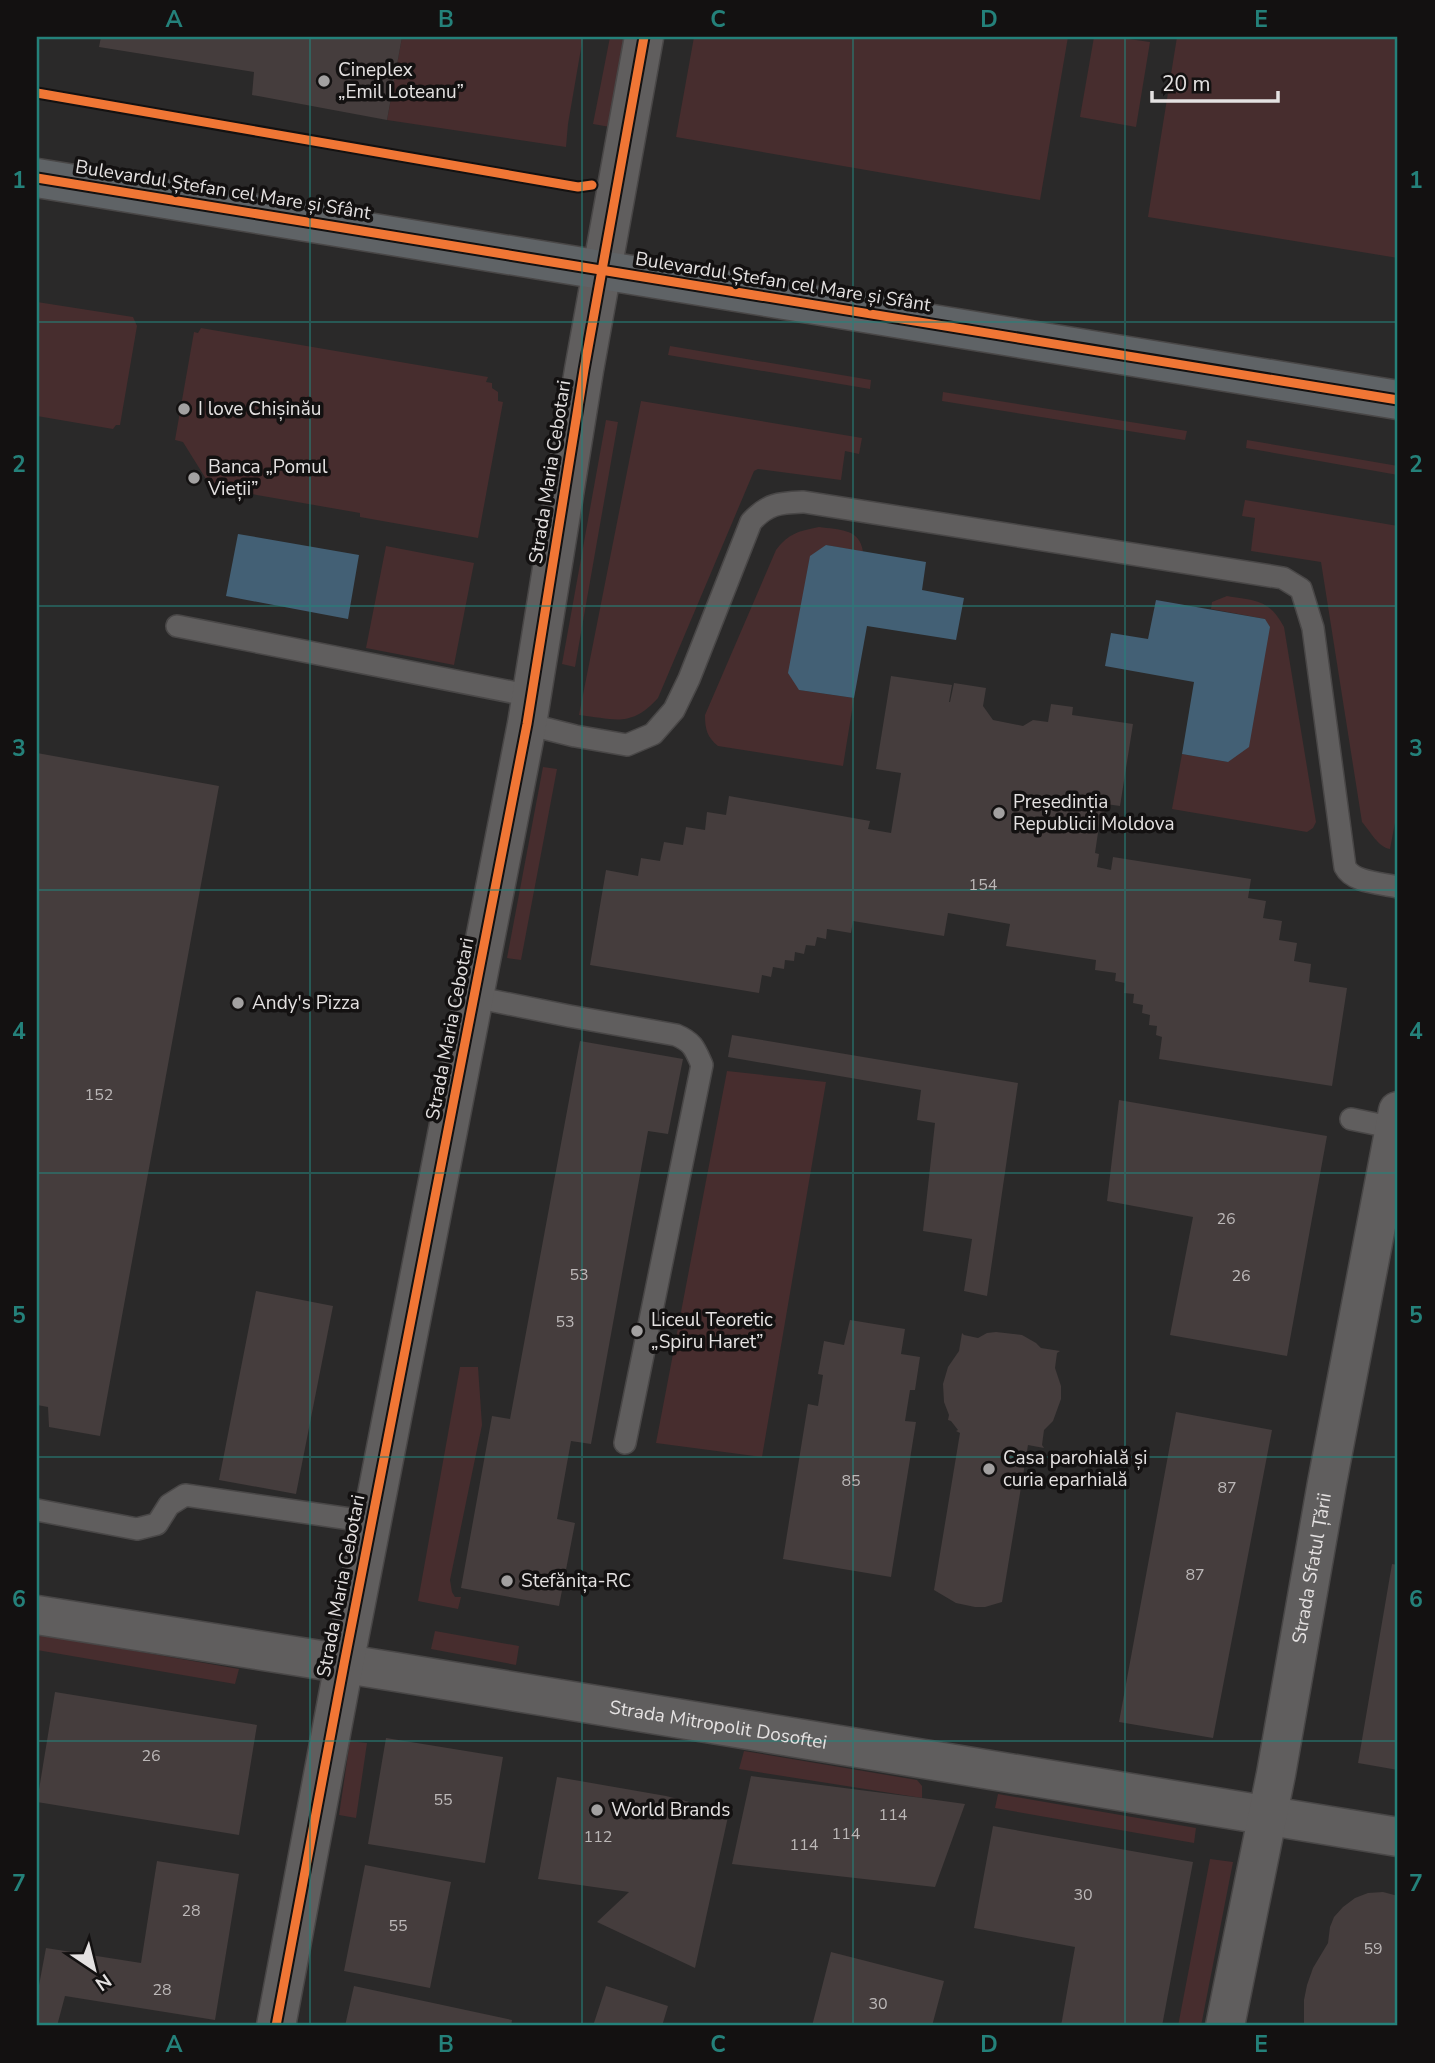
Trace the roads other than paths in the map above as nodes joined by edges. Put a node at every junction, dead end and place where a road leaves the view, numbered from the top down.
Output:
1 (644, 37) edge
2 (37, 178) edge
3 (603, 270) junction
4 (1398, 400) edge
5 (177, 626) dead end
6 (530, 710) junction
7 (1398, 887) edge
8 (474, 997) junction
9 (1351, 1119) dead end
10 (1397, 1120) edge
11 (625, 1443) dead end
12 (37, 1510) edge
13 (371, 1522) junction
14 (37, 1615) edge
15 (344, 1664) junction
16 (1266, 1816) junction
17 (1398, 1837) edge
18 (276, 2026) edge
19 (1225, 2026) edge

1 - 3 street, Strada Maria Cebotari
2 - 3 main road, Bulevardul Ștefan cel Mare și Sfânt
3 - 4 main road, Bulevardul Ștefan cel Mare și Sfânt
3 - 6 street, Strada Maria Cebotari
5 - 6 lane
6 - 7 lane
6 - 8 street, Strada Maria Cebotari
8 - 11 lane
8 - 13 street, Strada Maria Cebotari
9 - 10 lane
10 - 16 street, Strada Sfatul Țării
12 - 13 lane
13 - 15 street, Strada Maria Cebotari
14 - 15 street, Strada Mitropolit Dosoftei
15 - 16 street, Strada Mitropolit Dosoftei
15 - 18 street, Strada Maria Cebotari
16 - 17 street, Strada Mitropolit Dosoftei
16 - 19 street, Strada Sfatul Țării

